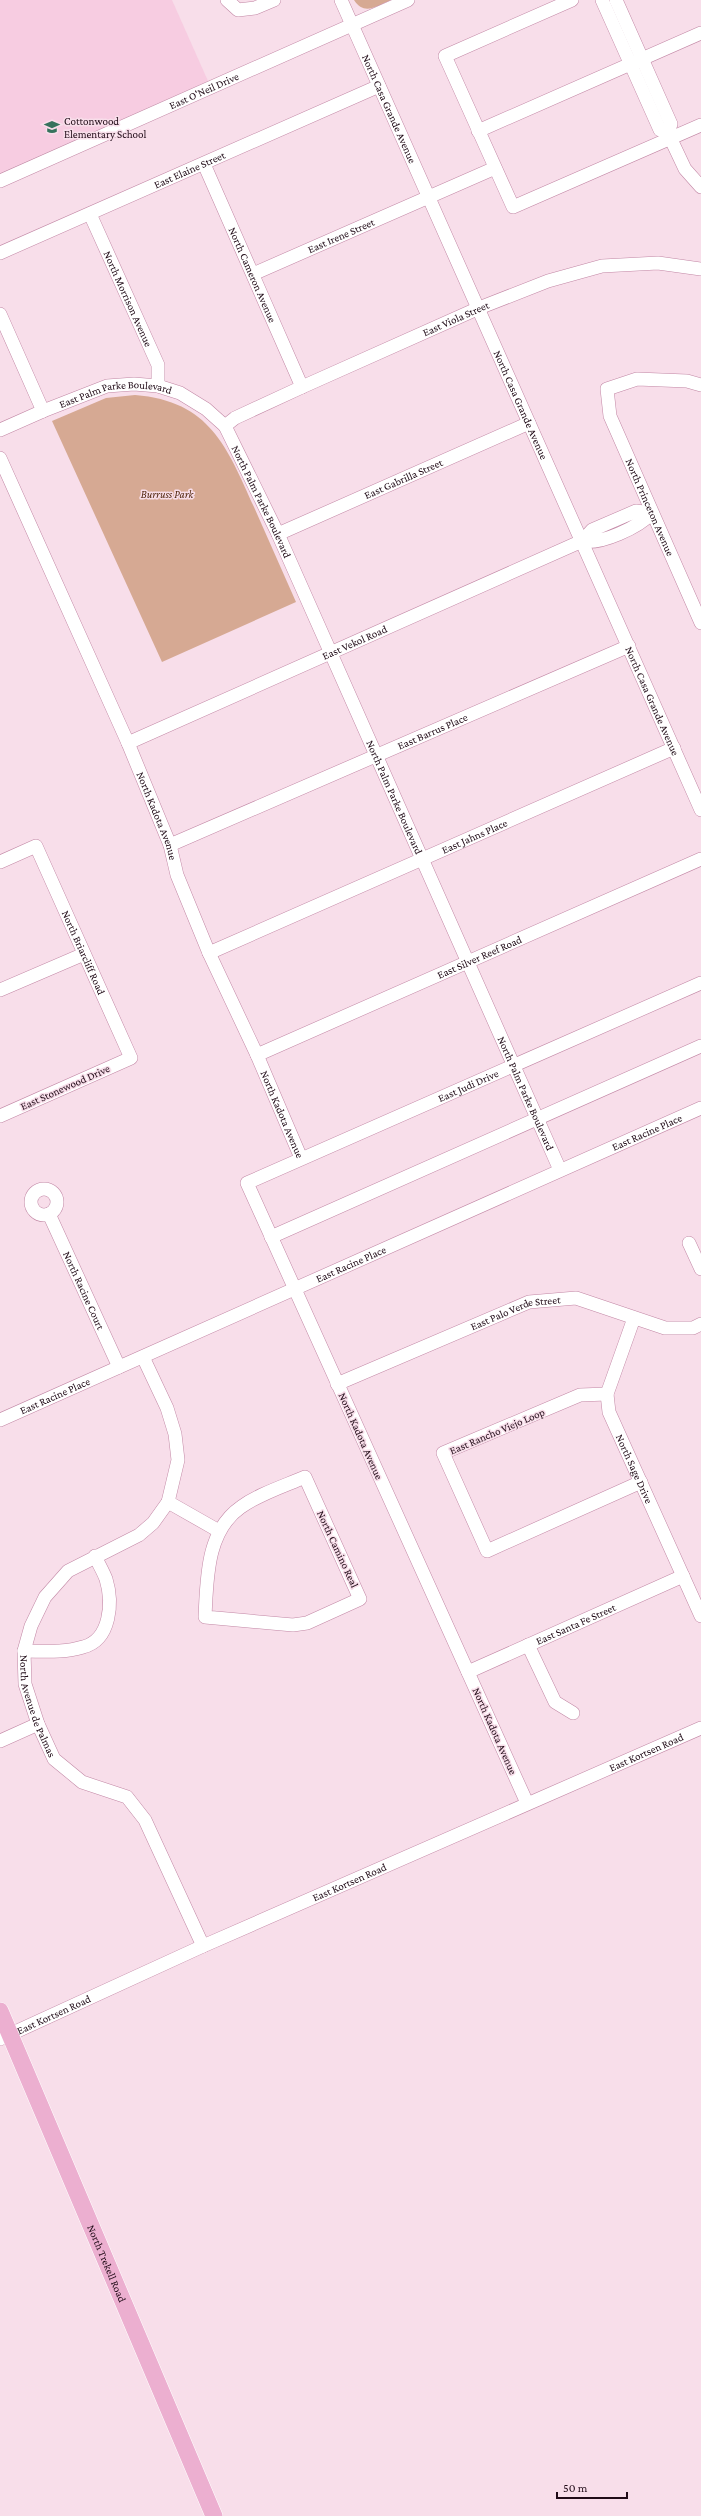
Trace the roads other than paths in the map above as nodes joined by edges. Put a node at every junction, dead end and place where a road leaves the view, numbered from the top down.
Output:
1 (227, 0) edge
2 (274, 0) edge
3 (341, 0) edge
4 (408, 0) edge
5 (572, 0) edge
6 (602, 0) edge
7 (616, 0) edge
8 (352, 25) junction
9 (701, 33) edge
10 (636, 62) junction
11 (379, 86) junction
12 (701, 125) edge
13 (478, 131) junction
14 (670, 136) junction
15 (204, 164) junction
16 (495, 168) junction
17 (0, 181) edge
18 (701, 187) edge
19 (428, 198) junction
20 (90, 214) junction
21 (0, 253) edge
22 (701, 269) edge
23 (253, 274) junction
24 (479, 308) junction
25 (0, 314) edge
26 (701, 385) edge
27 (158, 386) junction
28 (302, 387) junction
29 (43, 411) junction
30 (529, 423) junction
31 (225, 426) junction
32 (0, 430) edge
33 (0, 458) edge
34 (652, 513) junction
35 (278, 534) junction
36 (582, 541) junction
37 (696, 597) edge
38 (701, 623) edge
39 (629, 646) junction
40 (331, 652) junction
41 (128, 743) junction
42 (674, 748) junction
43 (377, 757) junction
44 (701, 810) edge
45 (170, 845) junction
46 (421, 859) junction
47 (701, 859) edge
48 (0, 862) edge
49 (209, 953) junction
50 (84, 954) junction
51 (468, 963) junction
52 (701, 983) edge
53 (0, 990) edge
54 (701, 1046) edge
55 (257, 1056) junction
56 (130, 1058) joint
57 (513, 1066) junction
58 (701, 1108) edge
59 (0, 1116) edge
60 (537, 1119) junction
61 (301, 1158) junction
62 (560, 1170) junction
63 (49, 1214) dead end
64 (271, 1237) junction
65 (689, 1243) dead end
66 (701, 1269) edge
67 (294, 1289) junction
68 (634, 1318) junction
69 (701, 1324) edge
70 (143, 1357) junction
71 (118, 1367) junction
72 (337, 1384) junction
73 (607, 1394) junction
74 (2, 1415) edge
75 (641, 1482) junction
76 (168, 1502) junction
77 (219, 1531) junction
78 (95, 1556) junction
79 (683, 1576) junction
80 (701, 1616) edge
81 (528, 1645) junction
82 (24, 1651) junction
83 (468, 1672) junction
84 (573, 1713) dead end
85 (38, 1724) junction
86 (701, 1728) edge
87 (0, 1741) edge
88 (527, 1804) junction
89 (203, 1946) junction
90 (0, 2010) edge
91 (5, 2037) edge
92 (214, 2516) edge

1 - 2 street
3 - 8 street, North Casa Grande Avenue
4 - 8 street, East O'Neil Drive
5 - 13 street
6 - 10 street
7 - 10 street
8 - 11 street, North Casa Grande Avenue
8 - 17 street, East O'Neil Drive
9 - 10 street
10 - 13 street
10 - 14 street
11 - 15 street, East Elaine Street
11 - 19 street, North Casa Grande Avenue
12 - 14 street
13 - 16 street
14 - 16 street
14 - 18 street
15 - 20 street, East Elaine Street
15 - 23 street, North Cameron Avenue
16 - 19 street, East Irene Street
19 - 23 street, East Irene Street
19 - 24 street, North Casa Grande Avenue
20 - 21 street, East Elaine Street
20 - 27 street, North Morrison Avenue
22 - 24 street, East Viola Street
23 - 28 street, North Cameron Avenue
24 - 28 street, East Viola Street
24 - 30 street, North Casa Grande Avenue
25 - 29 street
26 - 34 street, North Princeton Avenue
27 - 29 street, East Palm Parke Boulevard
27 - 31 street, East Palm Parke Boulevard
28 - 31 street, East Viola Street
29 - 32 street, East Palm Parke Boulevard
30 - 35 street, East Gabrilla Street
30 - 36 street, North Casa Grande Avenue
31 - 35 street, North Palm Parke Boulevard
33 - 41 street, North Kadota Avenue
34 - 36 street, East Vekol Road
34 - 37 street, North Princeton Avenue
35 - 40 street, North Palm Parke Boulevard
36 - 39 street, North Casa Grande Avenue
36 - 40 street, East Vekol Road
37 - 38 street, North Princeton Avenue
39 - 42 street, North Casa Grande Avenue
39 - 43 street, East Barrus Place
40 - 41 street, East Vekol Road
40 - 43 street, North Palm Parke Boulevard
41 - 45 street, North Kadota Avenue
42 - 44 street, North Casa Grande Avenue
42 - 46 street, East Jahns Place
43 - 45 street, East Barrus Place
43 - 46 street, North Palm Parke Boulevard
45 - 49 street, North Kadota Avenue
46 - 49 street, East Jahns Place
46 - 51 street, North Palm Parke Boulevard
47 - 51 street, East Silver Reef Road
48 - 50 street, North Briarcliff Road
49 - 55 street, North Kadota Avenue
50 - 53 street
50 - 56 street, North Briarcliff Road
51 - 55 street, East Silver Reef Road
51 - 57 street, North Palm Parke Boulevard
52 - 57 street, East Judi Drive
54 - 60 street
55 - 61 street, North Kadota Avenue
56 - 59 street, East Stonewood Drive
57 - 60 street, North Palm Parke Boulevard
57 - 61 street, East Judi Drive
58 - 62 street, East Racine Place
60 - 62 street, North Palm Parke Boulevard
60 - 64 street
61 - 64 street, North Kadota Avenue
62 - 67 street, East Racine Place
63 - 71 street, North Racine Court
64 - 67 street, North Kadota Avenue
65 - 66 street
67 - 70 street, East Racine Place
67 - 72 street, North Kadota Avenue
68 - 69 street, East Palo Verde Street
68 - 72 street, East Palo Verde Street
68 - 73 street, North Sage Drive
70 - 71 street, East Racine Place
70 - 76 street, North Avenue de Palmas
71 - 74 street, East Racine Place
72 - 83 street, North Kadota Avenue
73 - 75 street, North Sage Drive
73 - 75 street, East Rancho Viejo Loop
75 - 79 street, North Sage Drive
76 - 77 street
76 - 78 street, North Avenue de Palmas
77 - 77 street, North Camino Real
78 - 82 street, North Avenue de Palmas
78 - 82 street
79 - 80 street, North Sage Drive
79 - 81 street, East Santa Fe Street
81 - 83 street, East Santa Fe Street
81 - 84 street
82 - 85 street, North Avenue de Palmas
83 - 88 street, North Kadota Avenue
85 - 87 street
85 - 89 street, North Avenue de Palmas
86 - 88 street, East Kortsen Road
88 - 89 street, East Kortsen Road
89 - 91 street, East Kortsen Road
90 - 91 main road, North Trekell Road
91 - 92 main road, North Trekell Road

